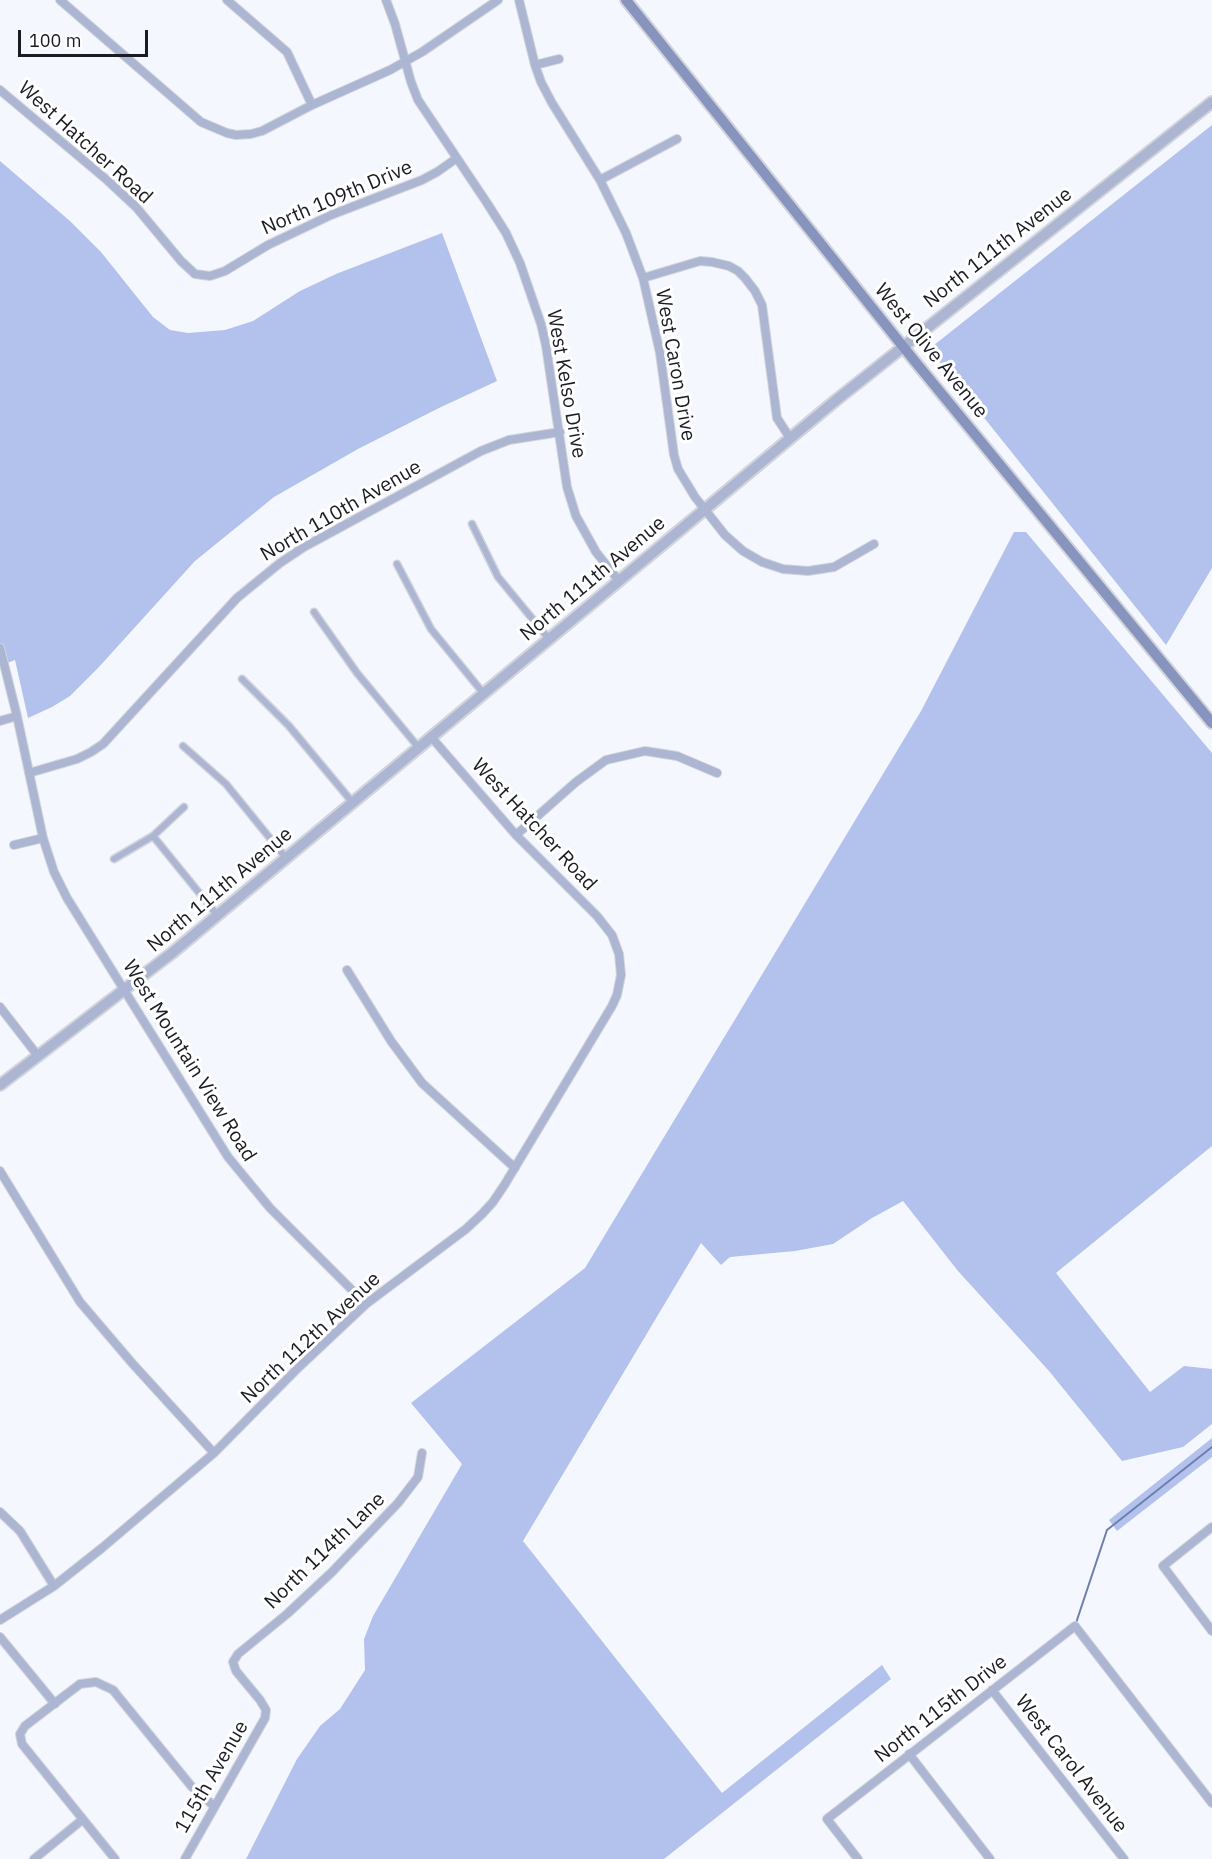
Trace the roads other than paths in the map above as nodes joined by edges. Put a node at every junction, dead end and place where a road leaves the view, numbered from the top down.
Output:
1 (60, 0) edge
2 (227, 0) edge
3 (386, 0) edge
4 (498, 0) edge
5 (519, 0) edge
6 (626, 0) edge
7 (560, 58) dead end
8 (405, 62) junction
9 (535, 65) junction
10 (0, 90) edge
11 (1212, 102) edge
12 (312, 105) junction
13 (677, 139) dead end
14 (457, 158) junction
15 (600, 180) junction
16 (195, 274) joint
17 (643, 278) junction
18 (903, 346) junction
19 (560, 432) junction
20 (790, 438) junction
21 (705, 509) junction
22 (472, 524) dead end
23 (874, 544) dead end
24 (397, 564) dead end
25 (619, 581) junction
26 (315, 612) dead end
27 (549, 639) junction
28 (0, 648) edge
29 (242, 680) dead end
30 (484, 694) junction
31 (17, 716) junction
32 (0, 720) edge
33 (1212, 723) edge
34 (432, 738) junction
35 (183, 746) dead end
36 (419, 748) junction
37 (29, 773) junction
38 (717, 773) dead end
39 (353, 803) junction
40 (184, 807) dead end
41 (516, 835) junction
42 (153, 836) junction
43 (43, 838) junction
44 (14, 845) dead end
45 (286, 858) junction
46 (114, 859) dead end
47 (218, 916) junction
48 (612, 935) joint
49 (347, 969) dead end
50 (125, 991) junction
51 (0, 1007) edge
52 (38, 1056) junction
53 (0, 1085) edge
54 (514, 1168) junction
55 (0, 1171) edge
56 (366, 1304) junction
57 (214, 1453) junction
58 (422, 1453) dead end
59 (0, 1512) edge
60 (1212, 1527) edge
61 (54, 1586) junction
62 (0, 1620) edge
63 (1212, 1631) edge
64 (0, 1637) edge
65 (993, 1690) junction
66 (55, 1704) junction
67 (266, 1710) joint
68 (909, 1754) junction
69 (1212, 1803) edge
70 (214, 1806) junction
71 (82, 1820) junction
72 (34, 1859) edge
73 (115, 1859) edge
74 (185, 1859) edge
75 (858, 1859) edge
76 (990, 1859) edge
77 (1124, 1859) edge

1 - 12 street
2 - 12 street
3 - 8 street, West Kelso Drive
4 - 8 street
5 - 9 street, West Caron Drive
6 - 18 main road, West Olive Avenue
7 - 9 street
8 - 12 street
8 - 14 street, West Kelso Drive
9 - 15 street, West Caron Drive
10 - 16 street, West Hatcher Road
11 - 18 street, North 111th Avenue
13 - 15 street
14 - 16 street, North 109th Drive
14 - 19 street, West Kelso Drive
15 - 17 street, West Caron Drive
17 - 20 street
17 - 21 street, West Caron Drive
18 - 20 street, North 111th Avenue
18 - 33 main road, West Olive Avenue
19 - 25 street, West Kelso Drive
19 - 37 street, North 110th Avenue
20 - 21 street, North 111th Avenue
21 - 23 street, West Caron Drive
21 - 25 street, North 111th Avenue
22 - 27 street
24 - 30 street
25 - 27 street, North 111th Avenue
26 - 36 street
27 - 30 street, North 111th Avenue
28 - 31 street, West Mountain View Road
29 - 39 street
30 - 34 street, North 111th Avenue
31 - 32 street
31 - 37 street, West Mountain View Road
34 - 36 street, North 111th Avenue
34 - 41 street, West Hatcher Road
35 - 45 street
36 - 39 street, North 111th Avenue
37 - 43 street, West Mountain View Road
38 - 41 street
39 - 45 street, North 111th Avenue
40 - 42 street
41 - 48 street, West Hatcher Road
42 - 46 street
42 - 47 street
43 - 44 street
43 - 50 street, West Mountain View Road
45 - 47 street, North 111th Avenue
47 - 50 street, North 111th Avenue
48 - 54 street, North 112th Avenue
49 - 54 street
50 - 52 street, North 111th Avenue
50 - 56 street, West Mountain View Road
51 - 52 street
52 - 53 street, North 111th Avenue
54 - 56 street, North 112th Avenue
55 - 57 street
56 - 57 street, North 112th Avenue
57 - 61 street, North 112th Avenue
58 - 67 street, North 114th Lane
59 - 61 street
60 - 63 street
61 - 62 street, North 112th Avenue
64 - 66 street
65 - 68 street, North 115th Drive
65 - 69 street, North 115th Drive
65 - 77 street, West Carol Avenue
66 - 70 street
66 - 71 street
67 - 70 street, 115th Avenue
68 - 75 street, North 115th Drive
68 - 76 street
70 - 74 street, 115th Avenue
71 - 72 street
71 - 73 street

